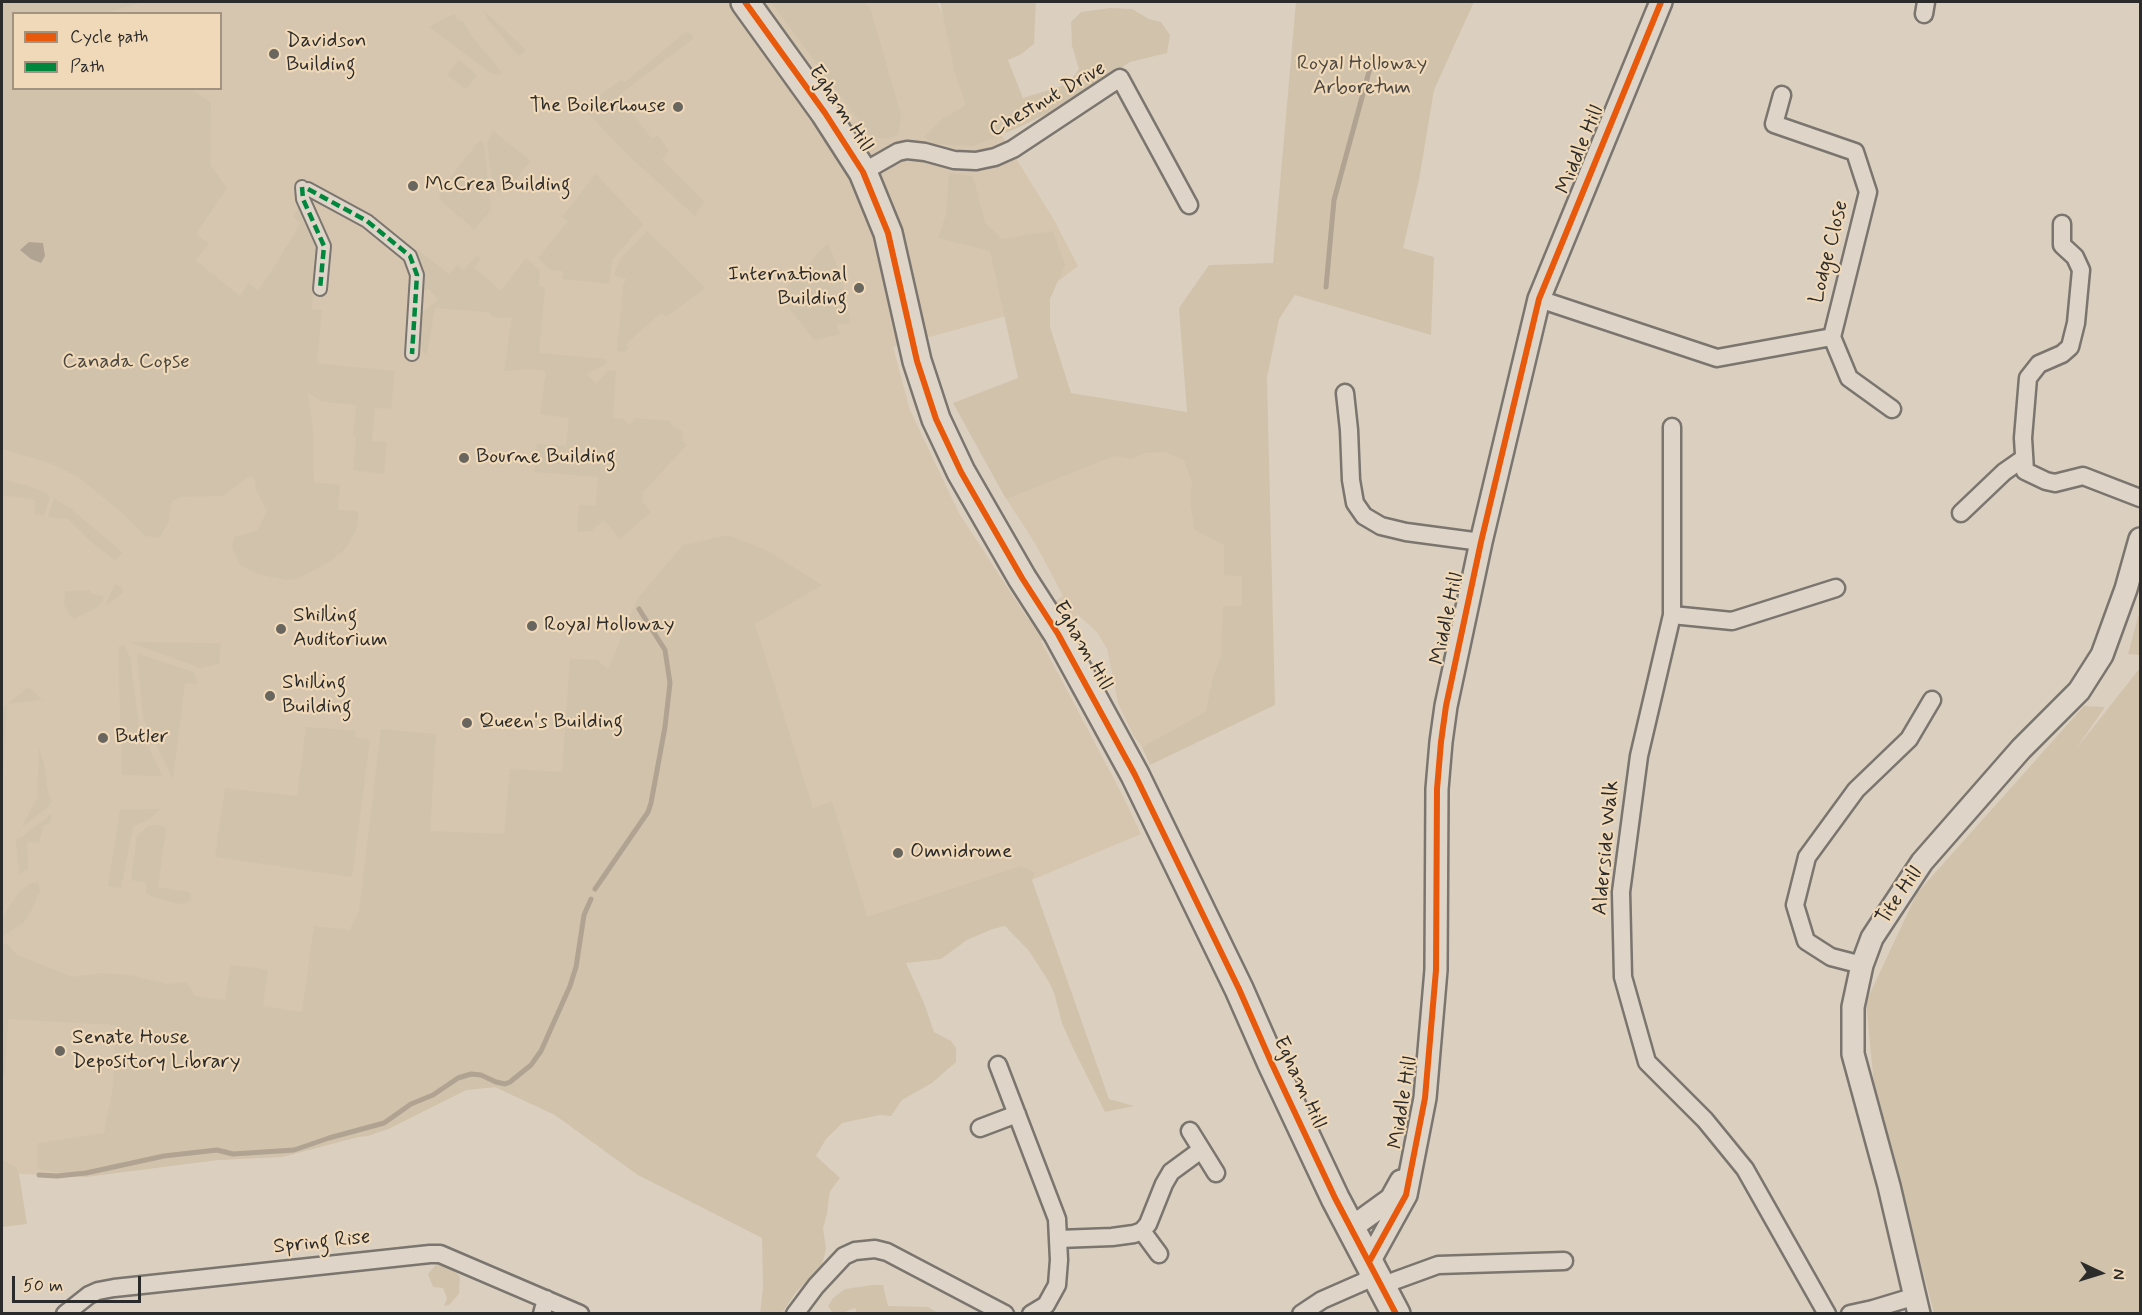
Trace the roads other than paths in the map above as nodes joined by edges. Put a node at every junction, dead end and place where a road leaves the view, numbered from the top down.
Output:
1 (745, 2) edge
2 (1661, 2) edge
3 (1782, 95) dead end
4 (863, 172) junction
5 (1189, 206) dead end
6 (2062, 224) dead end
7 (320, 288) dead end
8 (1539, 299) junction
9 (1832, 337) junction
10 (412, 354) dead end
11 (1345, 393) dead end
12 (1892, 408) dead end
13 (1672, 427) dead end
14 (2024, 458) junction
15 (2140, 498) edge
16 (1960, 513) dead end
17 (2140, 539) edge
18 (1482, 542) junction
19 (1836, 588) dead end
20 (1672, 615) junction
21 (1932, 700) dead end
22 (1862, 965) junction
23 (998, 1065) dead end
24 (1017, 1114) junction
25 (980, 1128) dead end
26 (1190, 1131) dead end
27 (1201, 1150) junction
28 (1410, 1165) junction
29 (1216, 1173) dead end
30 (1351, 1228) junction
31 (1142, 1231) junction
32 (1059, 1239) junction
33 (1158, 1254) dead end
34 (1564, 1261) dead end
35 (1376, 1275) junction
36 (1917, 1305) edge
37 (544, 1306) edge
38 (65, 1314) edge
39 (579, 1314) edge
40 (795, 1314) edge
41 (1005, 1314) edge
42 (1031, 1314) edge
43 (1301, 1314) edge
44 (1396, 1314) edge
45 (1827, 1314) edge
46 (1850, 1314) edge

1 - 4 main road, Egham Hill
2 - 8 street, Middle Hill
3 - 9 street, Lodge Close
4 - 5 street, Chestnut Drive
4 - 30 main road, Egham Hill
6 - 14 street
7 - 10 street
8 - 9 street, Lodge Close
8 - 18 street, Middle Hill
9 - 12 street, Lodge Close
11 - 18 street
13 - 20 street, Alderside Walk
14 - 15 street
14 - 16 street
17 - 22 street, Tite Hill
18 - 28 street, Middle Hill
19 - 20 street
20 - 45 street, Alderside Walk
21 - 22 street
22 - 36 street, Tite Hill
23 - 24 street
24 - 25 street
24 - 32 street
26 - 27 street
27 - 29 street
27 - 31 street
28 - 30 street, Middle Hill
28 - 35 street, Middle Hill
30 - 35 main road, Egham Hill
31 - 32 street
31 - 33 street
32 - 42 street
34 - 35 street
35 - 43 street
35 - 44 main road, Egham Hill
36 - 46 street
37 - 38 street, Spring Rise
37 - 39 street, Spring Rise
40 - 41 street

